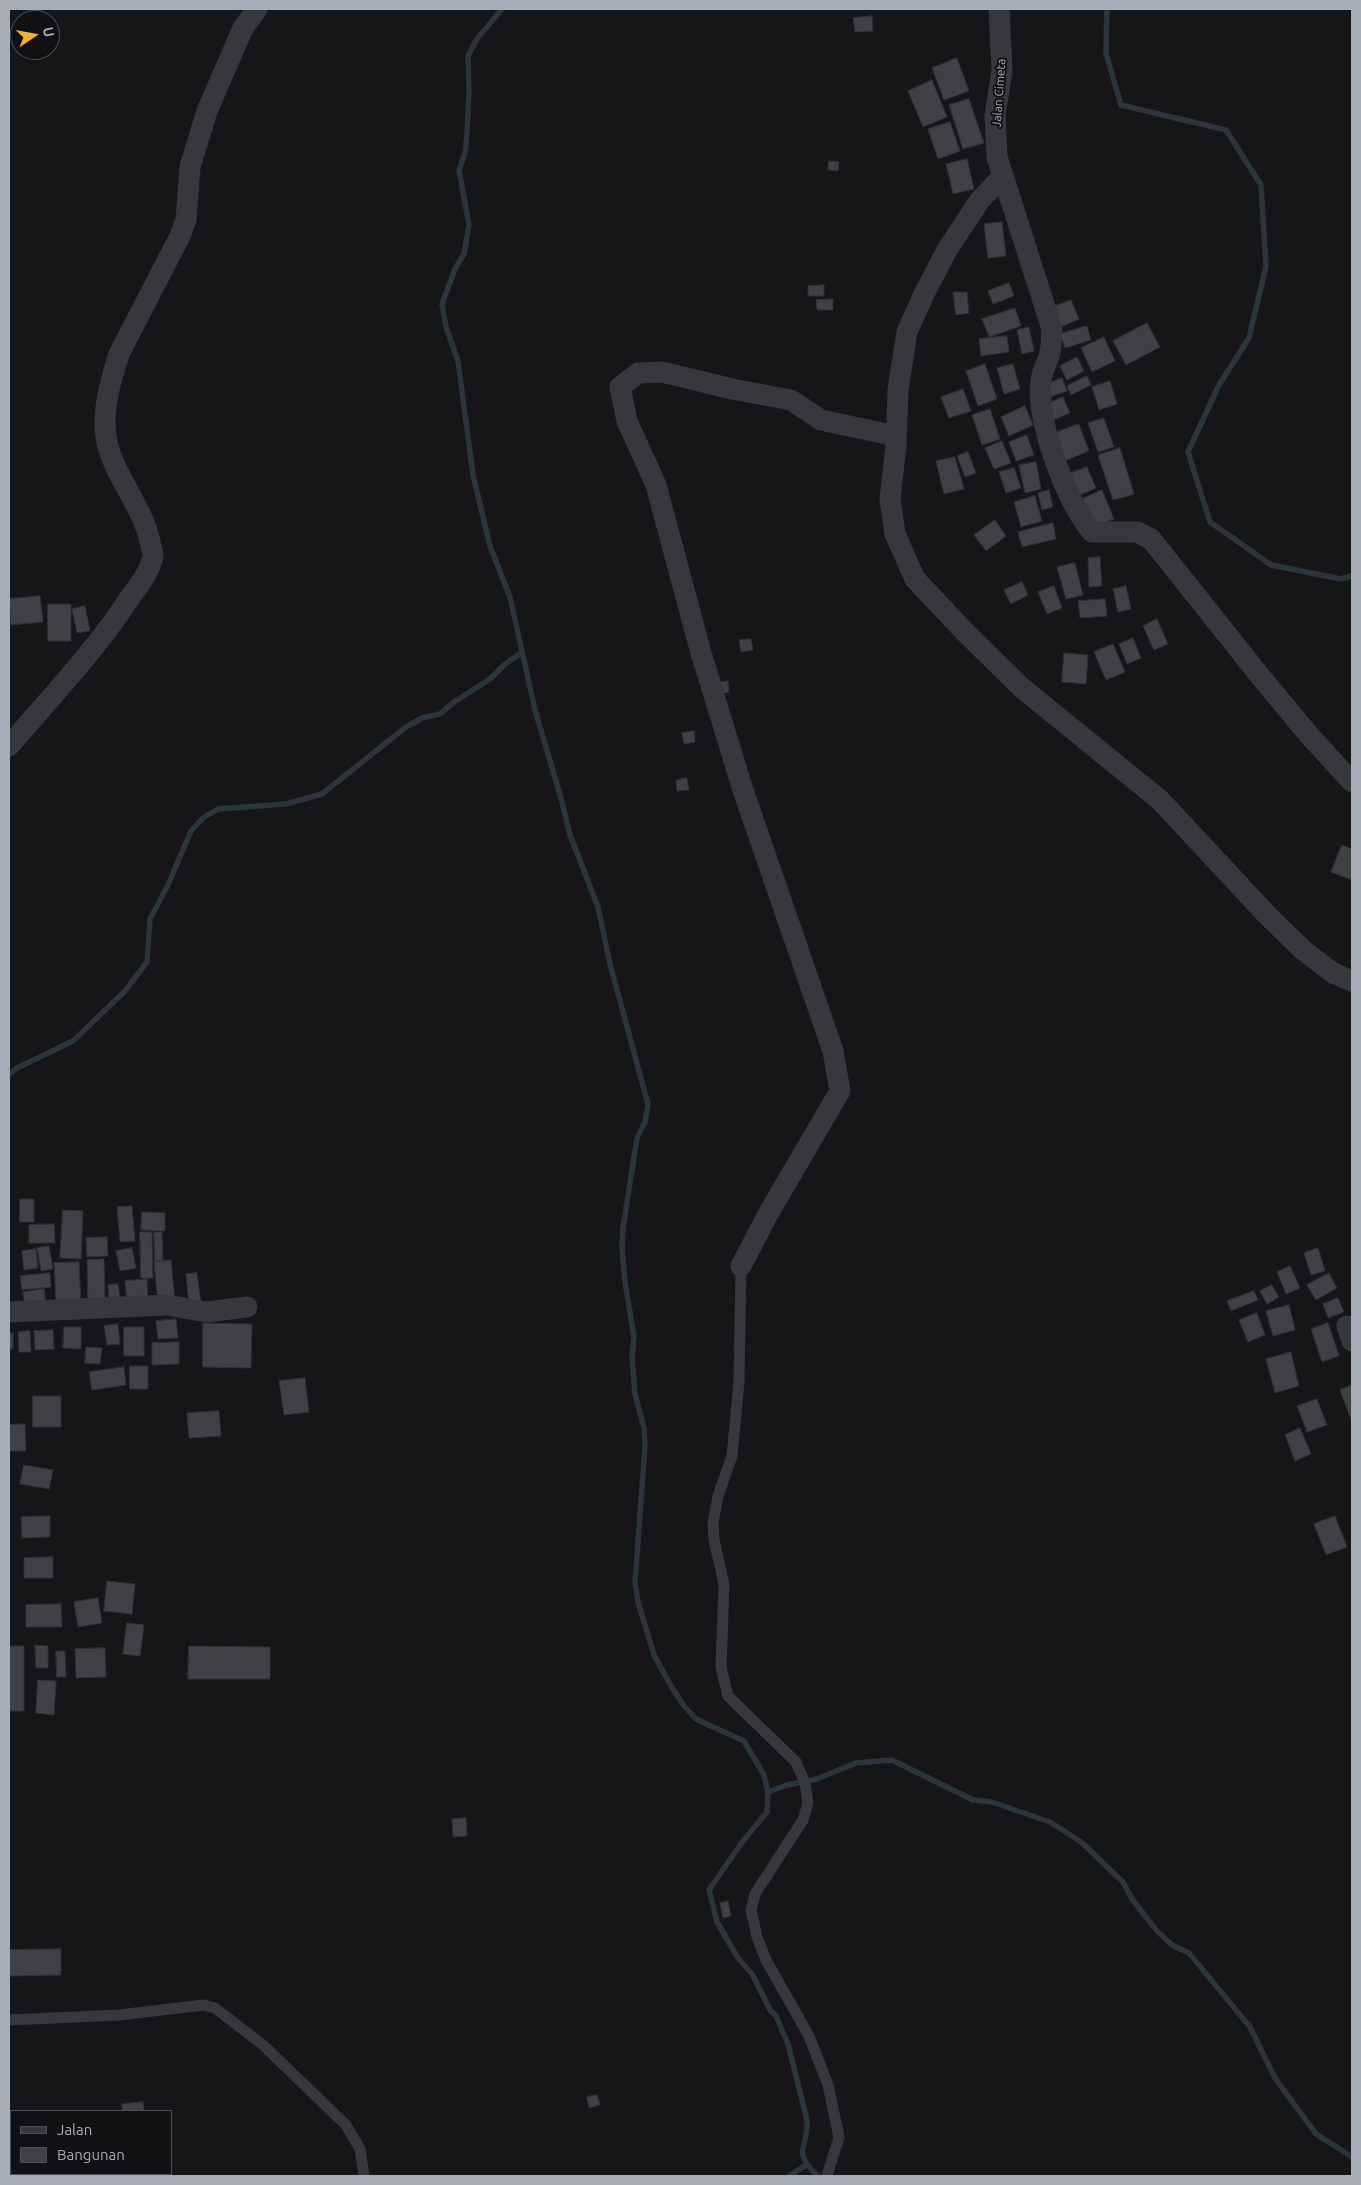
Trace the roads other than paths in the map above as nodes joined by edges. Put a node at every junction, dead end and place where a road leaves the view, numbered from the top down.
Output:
1 (257, 9) edge
2 (999, 9) edge
3 (1003, 176) junction
4 (896, 436) junction
5 (9, 746) edge
6 (1352, 782) edge
7 (1352, 981) edge
8 (741, 1266) joint
9 (247, 1307) dead end
10 (9, 1312) edge
11 (9, 2020) edge
12 (364, 2176) edge
13 (827, 2176) edge

1 - 5 street
2 - 3 street, Jalan Cimeta
3 - 4 street
3 - 6 street, Jalan Cimeta
4 - 7 street
4 - 8 street
8 - 13 lane
9 - 10 street
11 - 12 lane

